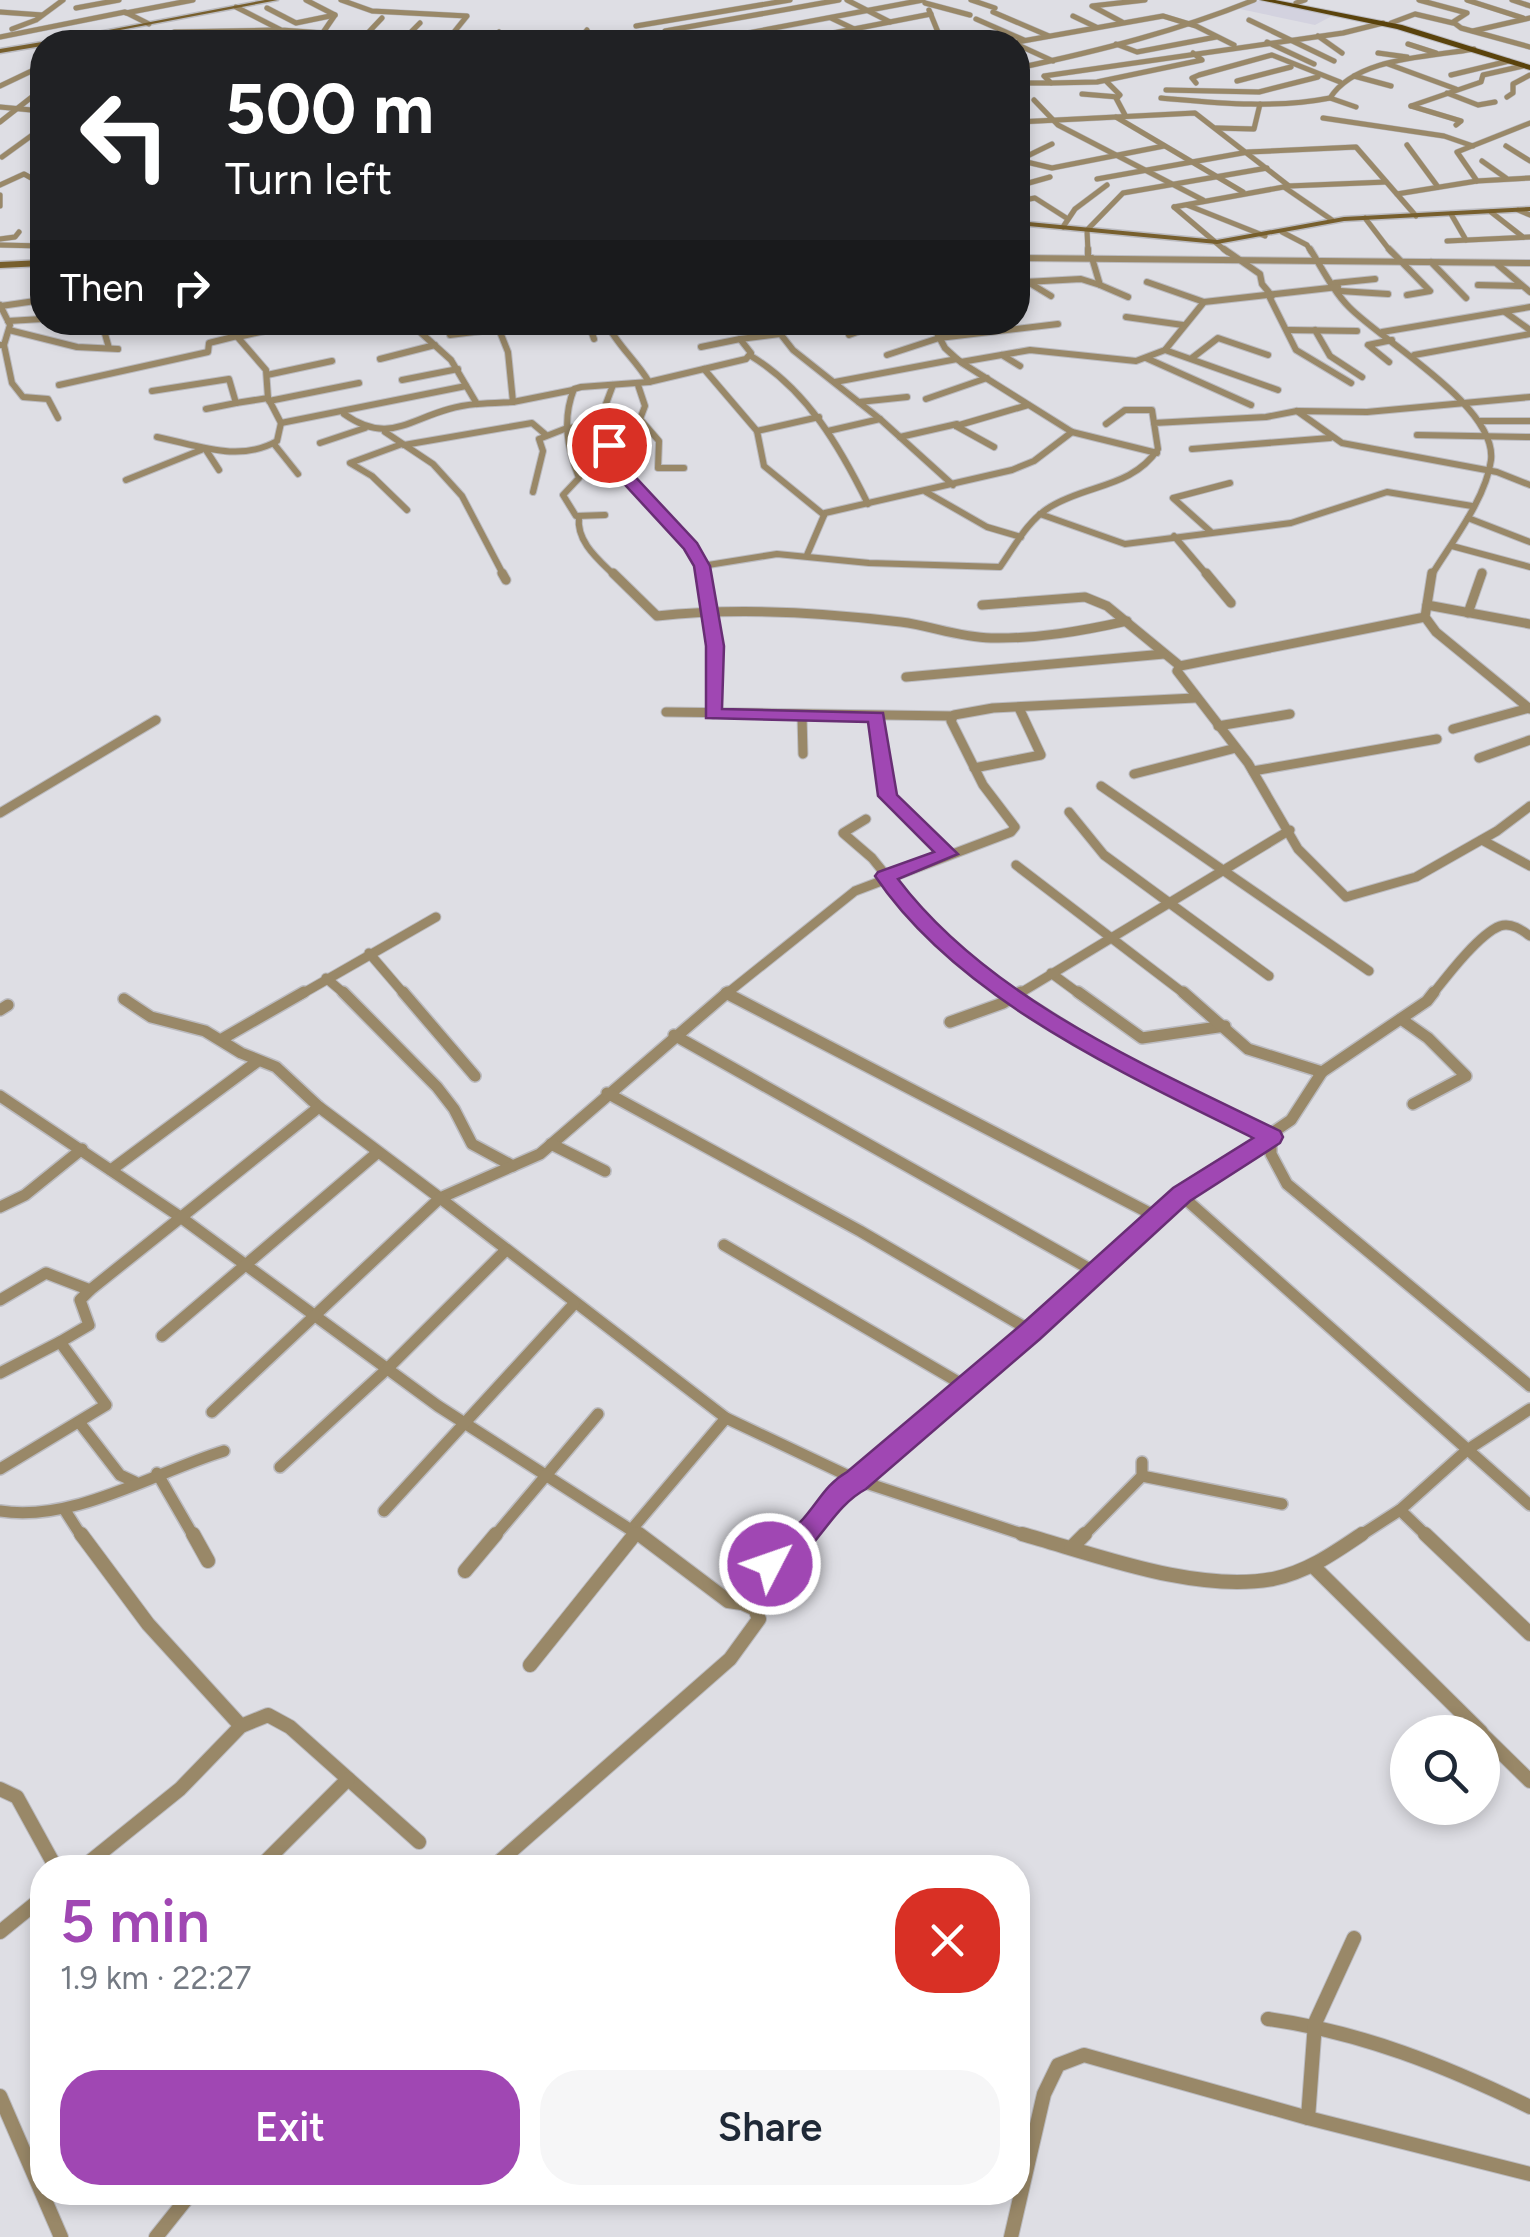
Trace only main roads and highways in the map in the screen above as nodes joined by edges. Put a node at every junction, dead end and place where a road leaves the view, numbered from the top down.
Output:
1 (1264, 0) edge
2 (1280, 0) edge
3 (1300, 2) edge
4 (1330, 11) junction
5 (1387, 23) junction
6 (1529, 68) edge

1 - 4 main road
2 - 3 main road
3 - 4 main road
4 - 5 main road
5 - 6 main road
5 - 6 main road

